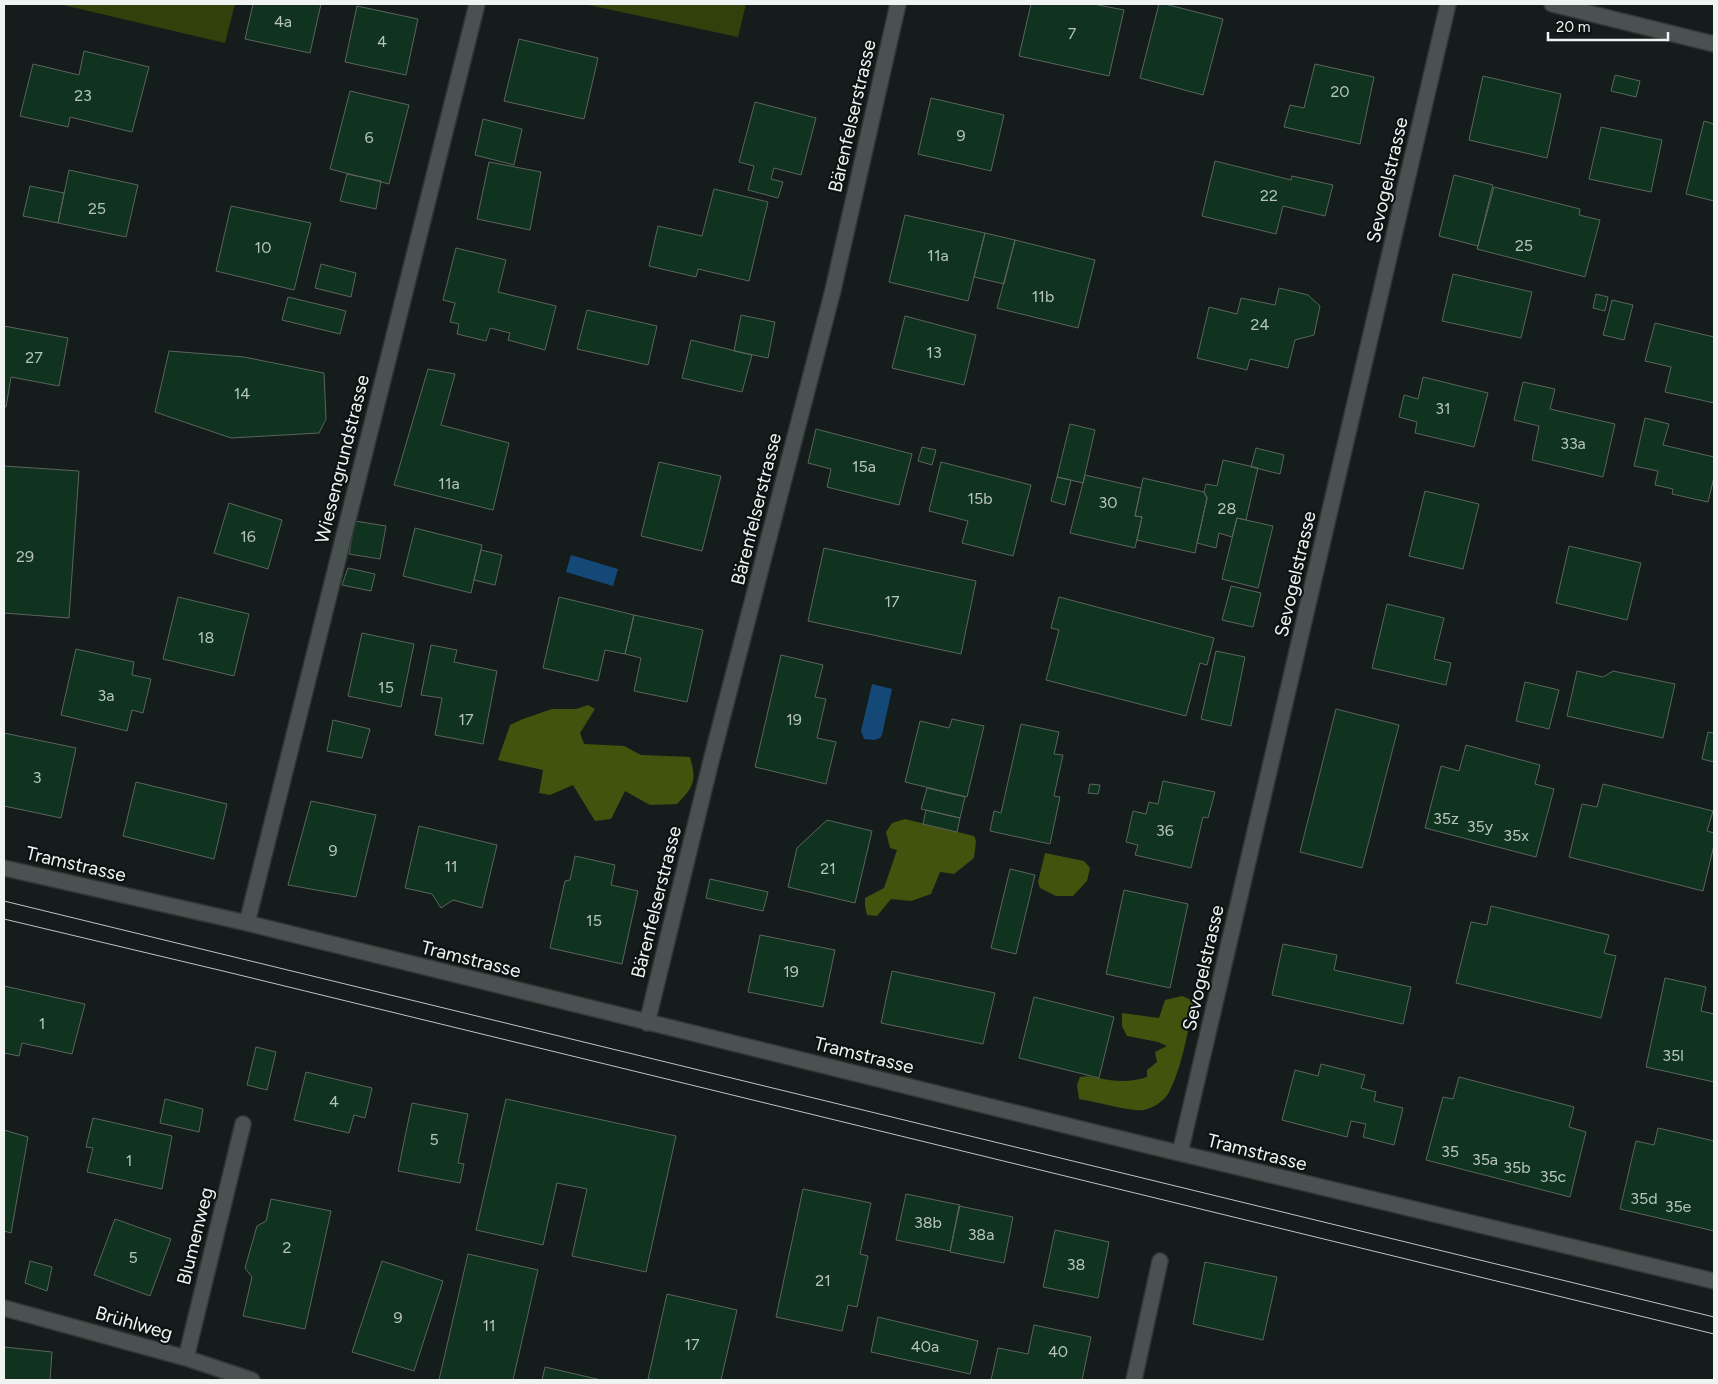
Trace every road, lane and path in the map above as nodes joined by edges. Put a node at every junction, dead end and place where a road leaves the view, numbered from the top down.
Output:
1 (477, 4) edge
2 (898, 4) edge
3 (1448, 4) edge
4 (1552, 4) edge
5 (1714, 44) edge
6 (4, 868) edge
7 (246, 923) junction
8 (647, 1023) junction
9 (243, 1124) dead end
10 (1180, 1153) junction
11 (1160, 1260) dead end
12 (1714, 1281) edge
13 (4, 1308) edge
14 (186, 1358) junction
15 (252, 1380) edge
16 (1134, 1380) edge

1 - 7 street, Wiesengrundstrasse
2 - 8 street, Bärenfelserstrasse
3 - 10 street, Sevogelstrasse
4 - 5 street
6 - 7 street, Tramstrasse
7 - 8 street, Tramstrasse
8 - 10 street, Tramstrasse
9 - 14 street, Blumenweg
10 - 12 street, Tramstrasse
11 - 16 street
13 - 14 street, Brühlweg
14 - 15 street, Brühlweg

